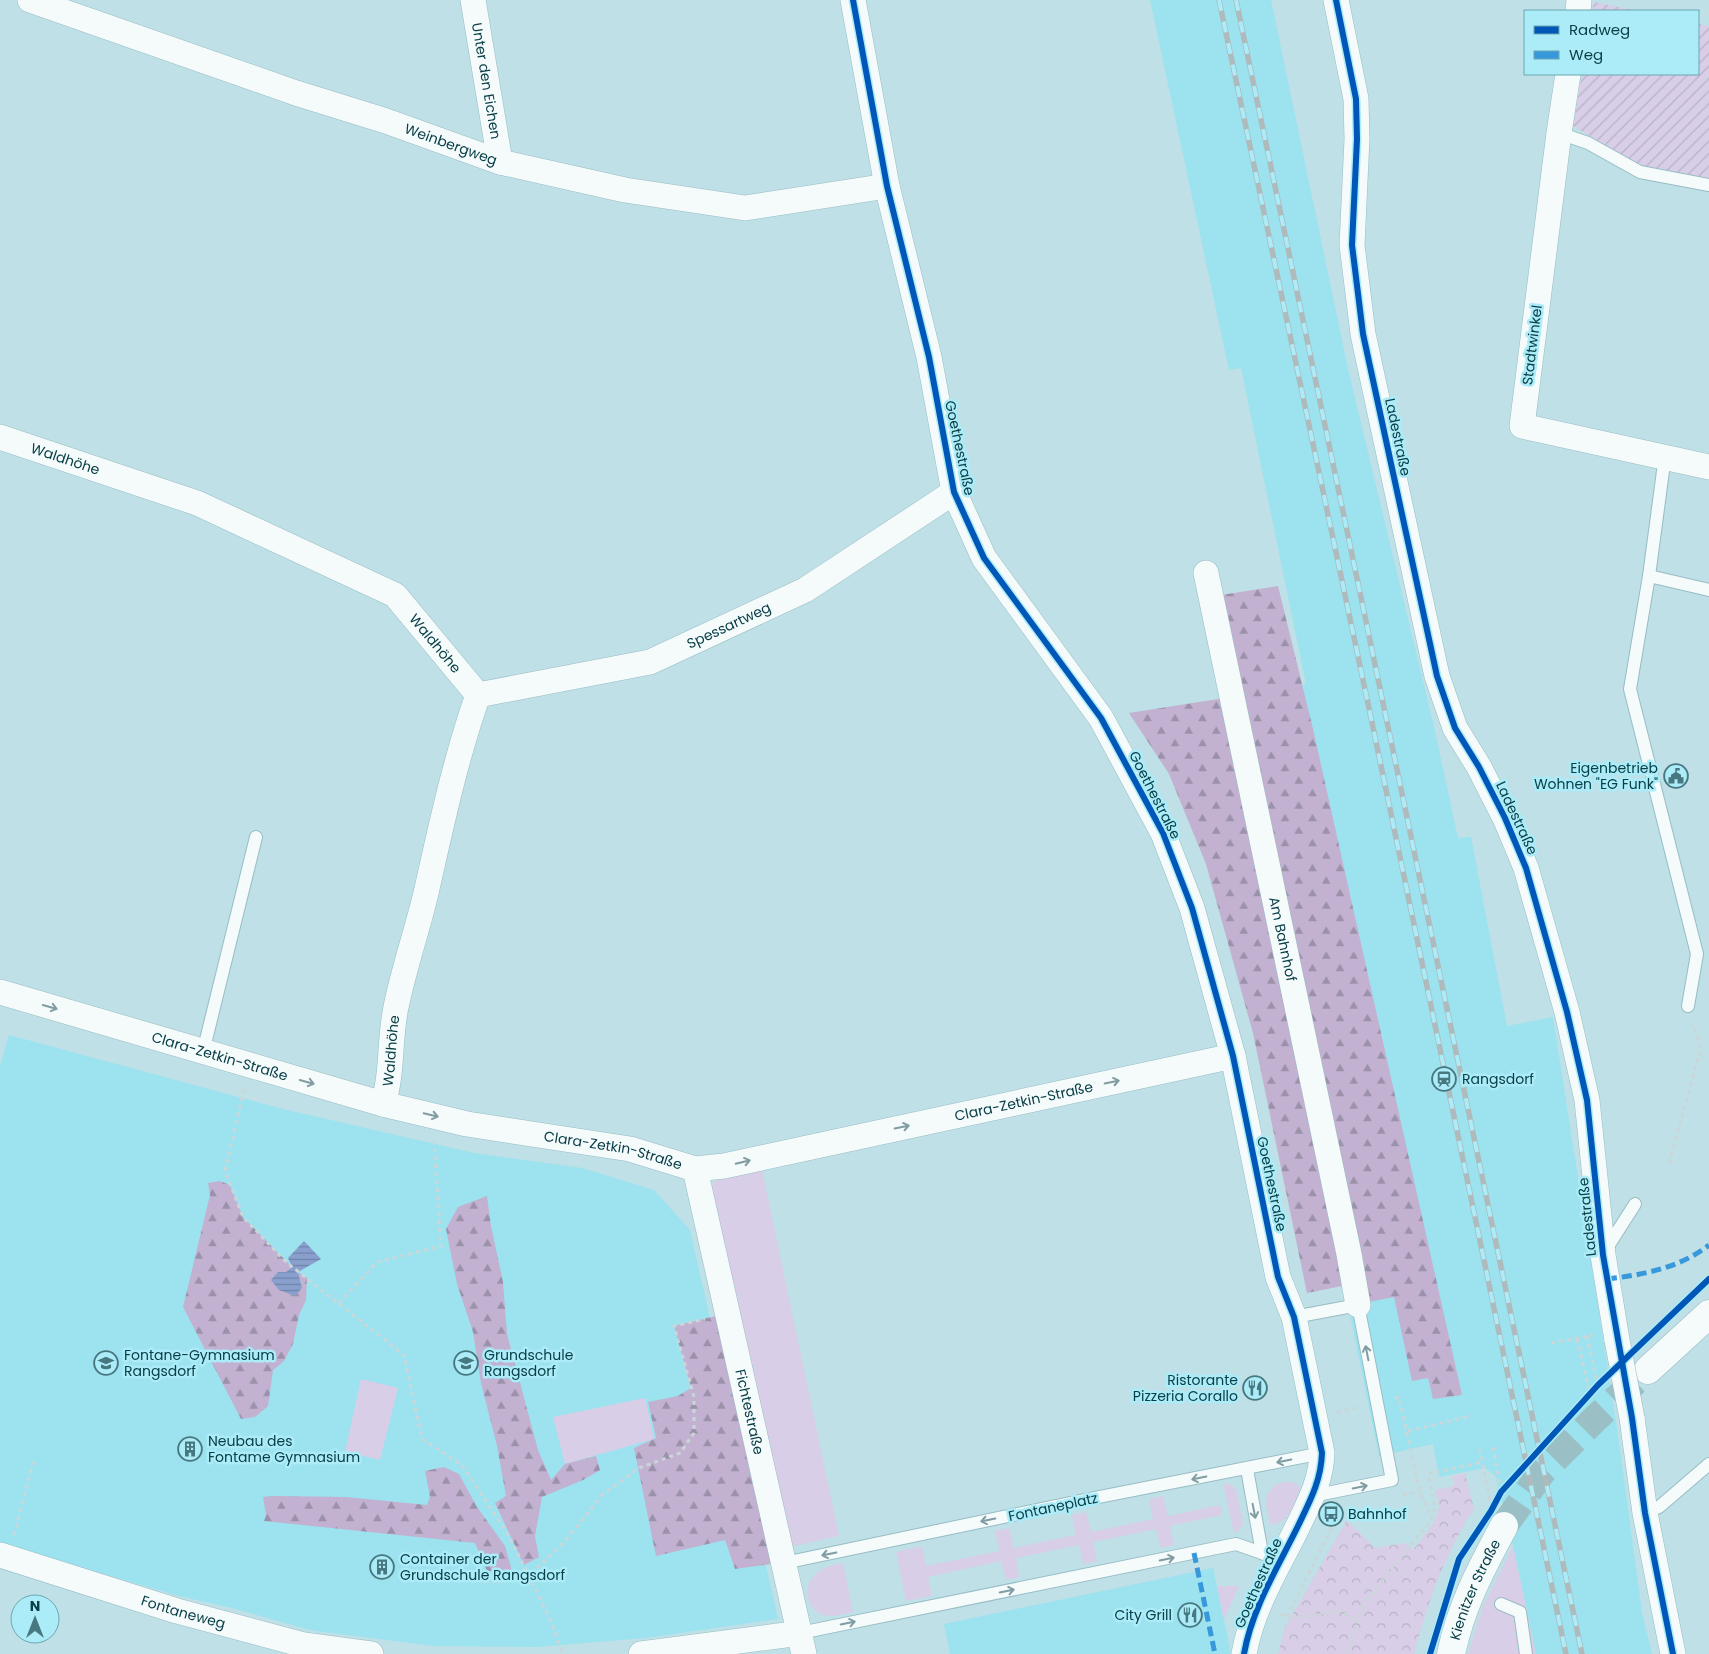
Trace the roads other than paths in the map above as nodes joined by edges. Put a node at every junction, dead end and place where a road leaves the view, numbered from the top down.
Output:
1 (30, 0) edge
2 (472, 0) edge
3 (853, 0) edge
4 (1336, 0) edge
5 (1568, 75) edge
6 (1559, 133) junction
7 (500, 162) junction
8 (1709, 185) edge
9 (887, 186) junction
10 (0, 437) edge
11 (1665, 456) junction
12 (1709, 467) edge
13 (954, 492) junction
14 (1206, 573) dead end
15 (1649, 576) junction
16 (1709, 590) edge
17 (478, 695) junction
18 (256, 837) dead end
19 (1, 997) edge
20 (1688, 1006) road end
21 (203, 1052) junction
22 (1233, 1056) junction
23 (383, 1104) junction
24 (695, 1169) junction
25 (1634, 1204) dead end
26 (1603, 1255) junction
27 (1358, 1305) junction
28 (1709, 1314) edge
29 (1294, 1318) junction
30 (1648, 1370) tunnel mouth
31 (1322, 1454) junction
32 (1709, 1465) edge
33 (1247, 1469) junction
34 (1312, 1496) junction
35 (1645, 1513) junction
36 (1498, 1519) tunnel mouth
37 (4, 1556) edge
38 (1271, 1558) junction
39 (784, 1563) junction
40 (1501, 1604) dead end
41 (802, 1643) edge
42 (371, 1654) edge
43 (641, 1654) edge
44 (1244, 1654) edge
45 (1451, 1654) edge
46 (1526, 1654) edge
47 (1673, 1654) edge

1 - 7 street, Weinbergweg
2 - 7 street, Unter den Eichen
3 - 9 street, Goethestraße
4 - 26 street, Ladestraße
5 - 6 street, Stadtwinkel
6 - 8 lane
6 - 11 street, Stadtwinkel
7 - 9 street, Weinbergweg
9 - 13 street, Goethestraße
10 - 17 street, Waldhöhe
11 - 12 street, Stadtwinkel
11 - 15 lane
13 - 17 street, Spessartweg
13 - 22 street, Goethestraße
14 - 27 street, Am Bahnhof
15 - 16 lane
15 - 20 lane
17 - 23 street, Waldhöhe
18 - 21 lane
19 -> 21 street, Clara-Zetkin-Straße
21 -> 23 street, Clara-Zetkin-Straße
24 -> 22 street, Clara-Zetkin-Straße
22 - 29 street, Goethestraße
23 -> 24 street, Clara-Zetkin-Straße
24 - 39 street, Fichtestraße
25 - 26 lane
26 - 35 street, Ladestraße, bridge
27 - 29 lane
34 -> 27 lane
28 - 30 street
29 - 31 street, Goethestraße
31 -> 33 lane, Fontaneplatz
31 - 34 street, Goethestraße
32 - 35 lane
33 -> 38 lane
33 -> 39 lane, Fontaneplatz
34 - 38 street, Goethestraße
35 - 47 street, Ladestraße
36 - 45 street, Kienitzer Straße
37 - 42 street, Fontaneweg
41 -> 38 lane
38 - 44 street, Goethestraße
39 - 41 street, Fichtestraße
40 - 46 lane
41 - 43 street

